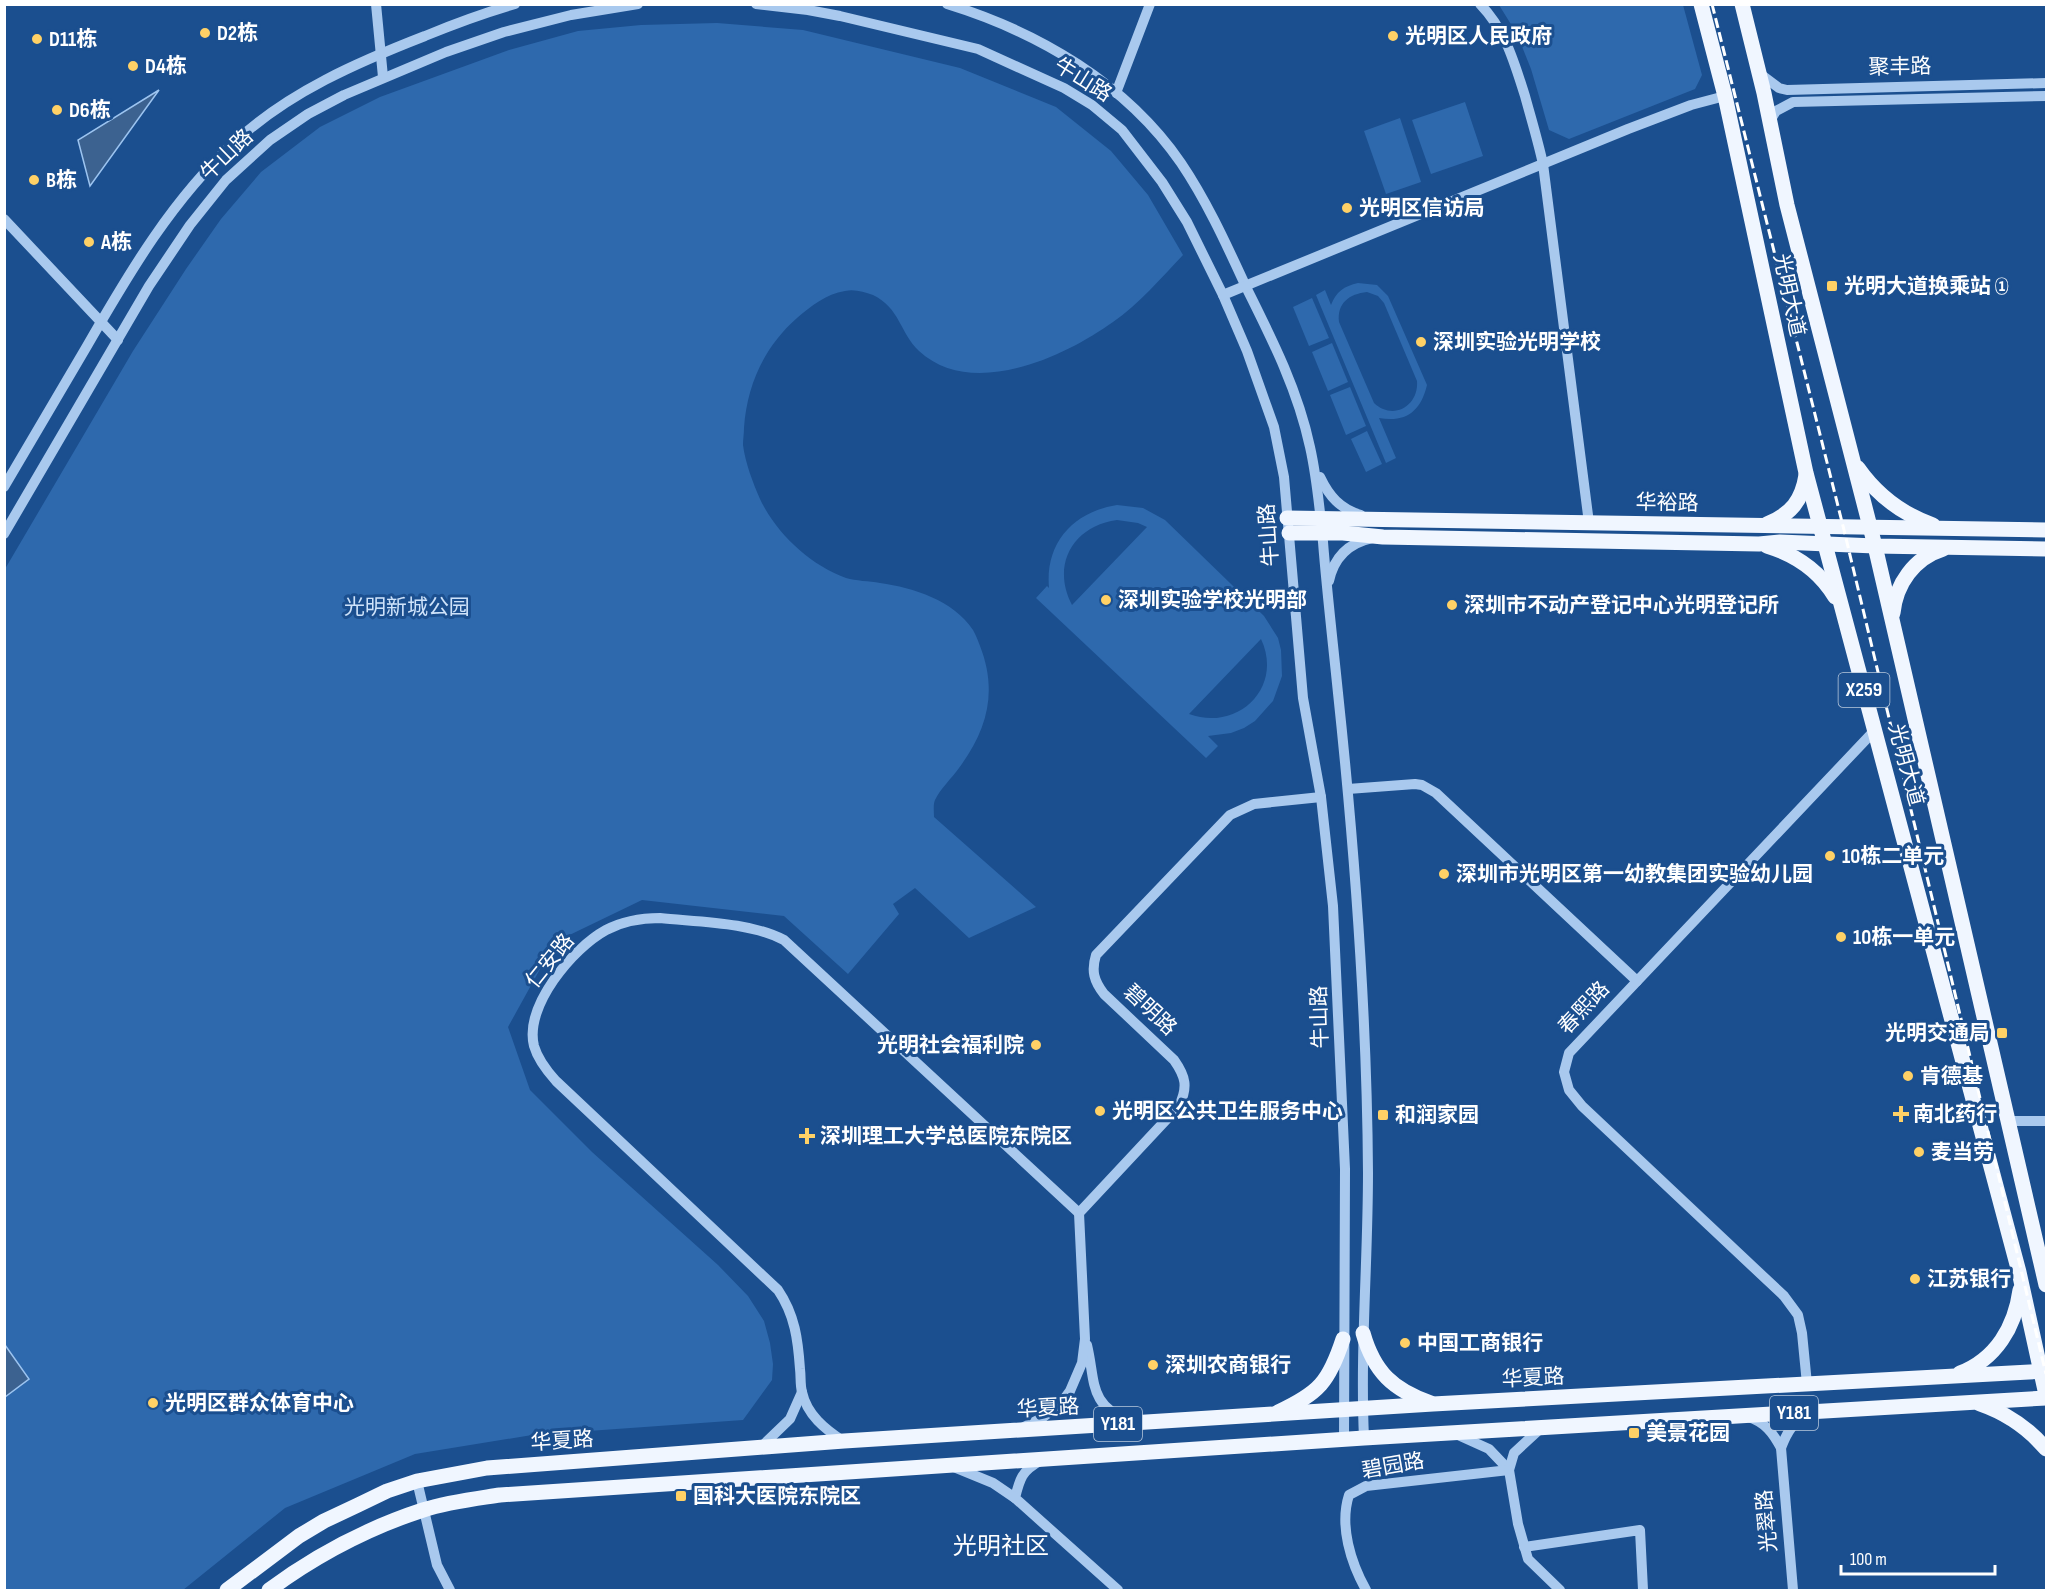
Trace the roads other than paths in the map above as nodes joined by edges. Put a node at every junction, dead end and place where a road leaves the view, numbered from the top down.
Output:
1 (376, 4) edge
2 (515, 4) edge
3 (638, 4) edge
4 (756, 4) edge
5 (840, 4) edge
6 (947, 4) edge
7 (1150, 4) edge
8 (1480, 4) edge
9 (1701, 4) edge
10 (1742, 4) edge
11 (828, 9) edge
12 (840, 16) junction
13 (381, 53) junction
14 (1759, 73) junction
15 (383, 77) junction
16 (2046, 83) edge
17 (1116, 93) junction
18 (1725, 96) junction
19 (2046, 96) edge
20 (1770, 121) junction
21 (1543, 164) junction
22 (4, 219) edge
23 (1245, 285) junction
24 (1223, 295) junction
25 (100, 322) junction
26 (118, 340) junction
27 (1313, 459) junction
28 (1853, 459) junction
29 (1806, 472) junction
30 (4, 487) edge
31 (1382, 520) junction
32 (1589, 523) junction
33 (1765, 525) junction
34 (1288, 526) junction
35 (1321, 526) junction
36 (1820, 526) junction
37 (1871, 528) junction
38 (1945, 529) junction
39 (2046, 530) edge
40 (4, 534) edge
41 (1383, 537) junction
42 (1825, 543) junction
43 (1759, 544) junction
44 (1875, 546) junction
45 (1948, 547) junction
46 (2046, 549) edge
47 (1328, 593) junction
48 (1842, 611) junction
49 (1894, 626) junction
50 (1875, 730) junction
51 (1348, 789) junction
52 (1321, 797) junction
53 (1637, 981) junction
54 (2009, 1121) junction
55 (2046, 1121) edge
56 (1079, 1213) junction
57 (2019, 1272) junction
58 (2045, 1272) edge
59 (2046, 1285) edge
60 (1363, 1333) junction
61 (1085, 1339) junction
62 (1343, 1340) junction
63 (2044, 1371) edge
64 (1952, 1376) junction
65 (1807, 1384) junction
66 (802, 1392) junction
67 (2046, 1396) edge
68 (1974, 1402) junction
69 (1433, 1404) junction
70 (1362, 1410) junction
71 (1343, 1411) junction
72 (1814, 1412) junction
73 (1270, 1415) junction
74 (1744, 1416) junction
75 (1134, 1423) junction
76 (1542, 1428) junction
77 (1017, 1430) junction
78 (1452, 1432) junction
79 (1364, 1438) junction
80 (1344, 1439) junction
81 (844, 1441) junction
82 (761, 1447) junction
83 (1781, 1448) junction
84 (2046, 1449) edge
85 (1042, 1459) junction
86 (949, 1465) junction
87 (1509, 1470) junction
88 (417, 1481) junction
89 (1015, 1498) junction
90 (424, 1509) junction
91 (1524, 1547) junction
92 (227, 1590) edge
93 (269, 1590) edge
94 (450, 1590) edge
95 (1118, 1590) edge
96 (1366, 1590) edge
97 (1560, 1590) edge
98 (1643, 1590) edge
99 (1793, 1590) edge

1 - 13 street
2 - 13 street, 牛山路
3 - 15 street, 牛山路
4 - 11 street, 牛山路
5 - 12 street
6 - 17 street, 牛山路
7 - 17 street
8 - 21 street
9 - 18 main road, 光明大道 / X259
10 - 14 main road, 光明大道 / X259
11 - 12 street, 牛山路
12 - 24 street, 牛山路
13 - 15 street
13 - 25 street, 牛山路
14 - 16 street, 聚丰路
14 - 20 main road, 光明大道 / X259
15 - 26 street, 牛山路
17 - 23 street, 牛山路
18 - 21 street
18 - 29 main road, 光明大道 / X259
19 - 20 street, 聚丰路
20 - 28 main road, 光明大道 / X259
21 - 23 street
21 - 32 street
22 - 25 street
23 - 24 street
23 - 27 street, 牛山路
24 - 34 street, 牛山路
25 - 26 street
25 - 30 street, 牛山路
26 - 40 street, 牛山路
27 - 31 street
27 - 35 street, 牛山路
28 - 37 main road, 光明大道 / X259
28 - 38 main road
29 - 33 main road
29 - 36 main road, 光明大道 / X259
31 - 32 main road, 华裕路
31 - 35 main road, 华裕路
32 - 33 main road, 华裕路
33 - 36 main road, 华裕路
34 - 35 main road, 华裕路
34 - 52 street, 牛山路
35 - 41 main road, 华裕路
35 - 47 street, 牛山路
36 - 37 main road, 华裕路
36 - 42 main road, 光明大道 / X259
37 - 38 main road, 华裕路
37 - 44 main road, 光明大道 / X259
38 - 39 main road, 华裕路
41 - 43 main road, 华裕路
41 - 47 street
42 - 43 main road, 华裕路
42 - 44 main road, 华裕路
42 - 48 main road, 光明大道 / X259
43 - 48 main road
44 - 45 main road, 华裕路
44 - 49 main road, 光明大道 / X259
45 - 46 main road, 华裕路
45 - 49 main road
47 - 51 street, 牛山路
48 - 50 main road, 光明大道 / X259
49 - 54 main road, 光明大道 / X259
50 - 53 street, 春熙路
50 - 57 main road, 光明大道 / X259
51 - 53 street
51 - 60 street, 牛山路
52 - 56 street, 碧明路
52 - 62 street, 牛山路
53 - 65 street, 春熙路
54 - 55 street
54 - 58 main road, 光明大道 / X259
56 - 61 street
56 - 66 street, 仁安路
57 - 63 main road, 光明大道 / X259
57 - 64 main road
58 - 59 main road, 光明大道 / X259
60 - 69 main road
60 - 70 street, 牛山路
61 - 75 street
61 - 77 street
62 - 71 street, 牛山路
62 - 73 main road
63 - 64 main road, 华夏路 / Y181
63 - 67 main road, 光明大道 / X259
64 - 65 main road, 华夏路 / Y181
65 - 69 main road, 华夏路 / Y181
66 - 81 street, 仁安路
66 - 82 street
67 - 68 main road, Y181
68 - 72 main road, Y181
68 - 84 main road
69 - 70 main road, 华夏路 / Y181
70 - 71 main road, 华夏路 / Y181
70 - 79 street, 牛山路
71 - 73 main road, 华夏路 / Y181
71 - 80 street, 牛山路
72 - 74 main road, Y181
72 - 83 street
73 - 75 main road, 华夏路 / Y181
74 - 76 main road, Y181
74 - 83 street
75 - 77 main road, 华夏路 / Y181
76 - 78 main road, Y181
76 - 87 street
77 - 81 main road, 华夏路 / Y181
78 - 79 main road, Y181
78 - 87 street
79 - 80 main road, Y181
80 - 85 main road, Y181
81 - 82 main road, 华夏路 / Y181
82 - 88 main road, 华夏路 / Y181
83 - 99 street, 光翠路
85 - 86 main road, Y181
85 - 89 street
86 - 89 street
86 - 90 main road, Y181
87 - 91 street
87 - 96 street, 碧园路
88 - 90 street
88 - 92 main road, 华夏路 / Y181
89 - 95 street
90 - 93 main road, Y181
90 - 94 street
91 - 97 street
91 - 98 street

